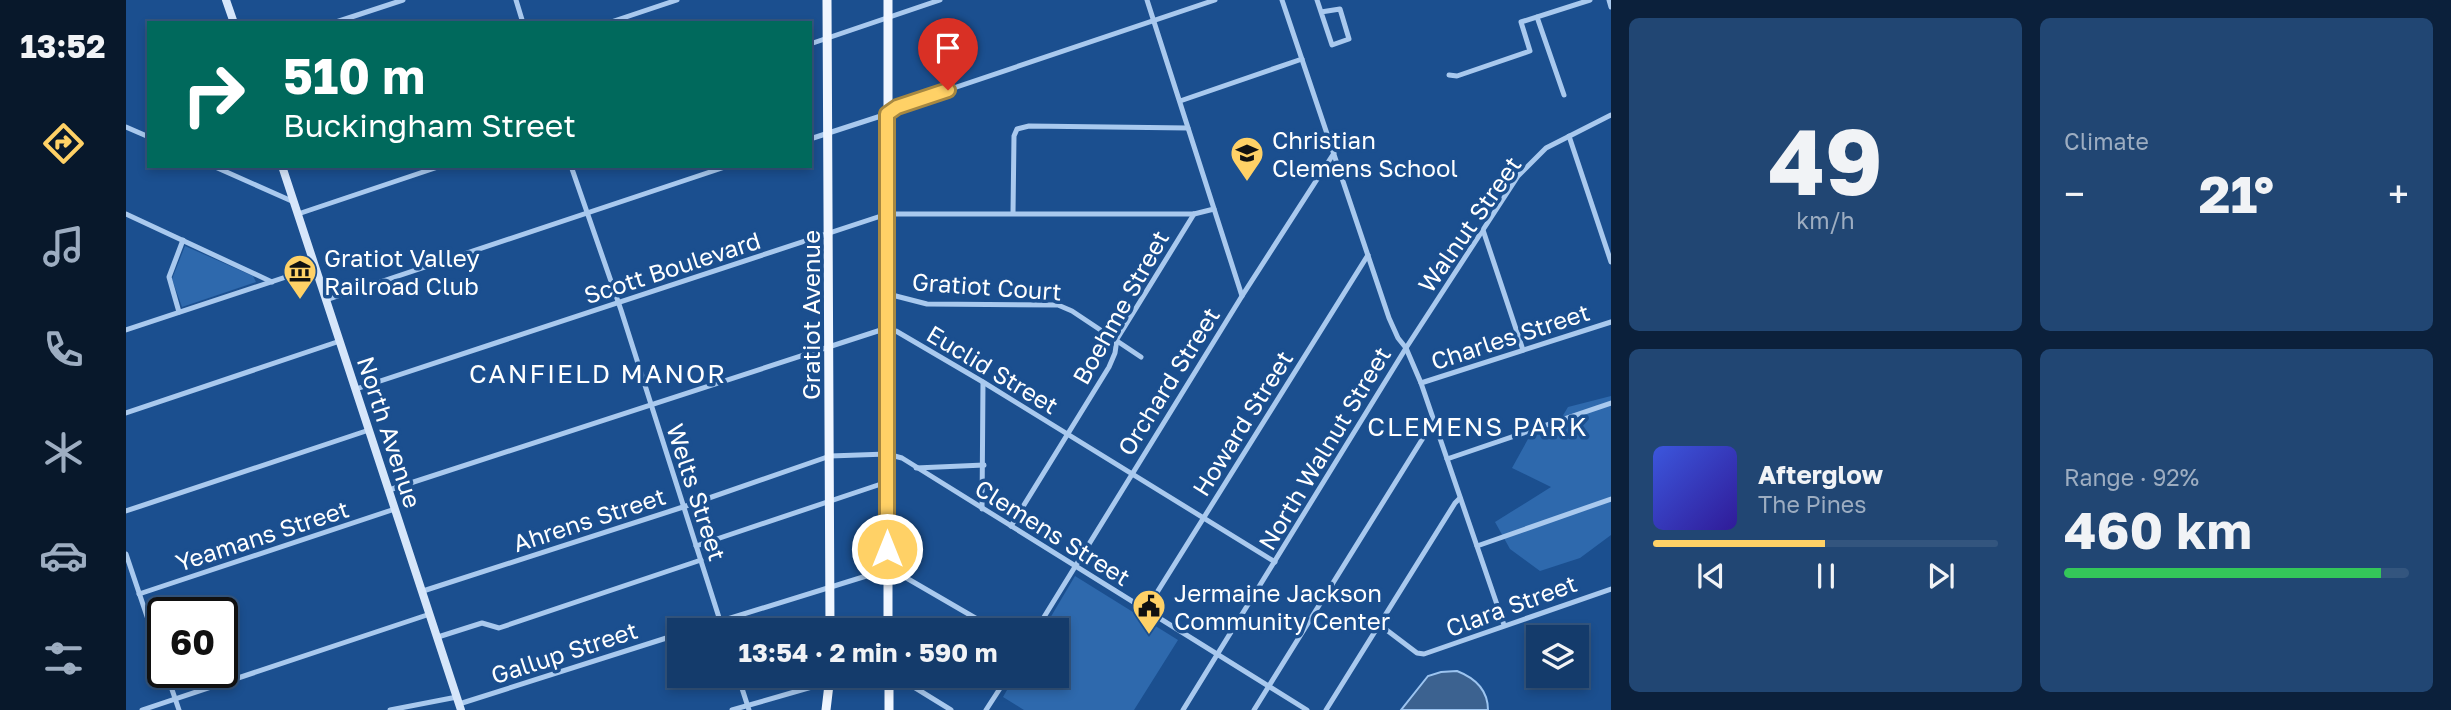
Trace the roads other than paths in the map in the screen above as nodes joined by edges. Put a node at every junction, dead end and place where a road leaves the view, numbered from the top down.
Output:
1 (226, 0) edge
2 (403, 0) edge
3 (516, 0) edge
4 (677, 0) edge
5 (827, 0) edge
6 (888, 0) edge
7 (940, 0) edge
8 (1147, 0) edge
9 (1215, 0) edge
10 (1282, 0) edge
11 (1317, 0) edge
12 (1590, 0) edge
13 (1609, 0) edge
14 (1611, 6) edge
15 (1321, 12) junction
16 (1537, 17) junction
17 (888, 18) junction
18 (233, 21) edge
19 (339, 21) edge
20 (522, 21) edge
21 (614, 21) edge
22 (1154, 21) junction
23 (827, 38) junction
24 (812, 43) edge
25 (1545, 46) junction
26 (1530, 51) junction
27 (1302, 59) junction
28 (1449, 75) dead end
29 (1564, 95) dead end
30 (1180, 101) junction
31 (887, 114) junction
32 (1611, 116) edge
33 (126, 127) edge
34 (1188, 128) junction
35 (829, 134) junction
36 (147, 136) edge
37 (1569, 136) junction
38 (812, 138) edge
39 (1334, 153) junction
40 (218, 168) edge
41 (283, 168) edge
42 (435, 168) edge
43 (572, 168) edge
44 (723, 168) edge
45 (294, 202) junction
46 (1214, 209) junction
47 (126, 214) edge
48 (298, 214) junction
49 (587, 214) junction
50 (887, 214) junction
51 (1013, 214) junction
52 (1194, 214) junction
53 (1483, 230) junction
54 (829, 233) junction
55 (183, 240) junction
56 (1368, 255) junction
57 (1611, 262) edge
58 (316, 267) junction
59 (272, 282) junction
60 (888, 294) junction
61 (1241, 296) junction
62 (326, 300) junction
63 (618, 303) junction
64 (179, 313) junction
65 (1611, 322) edge
66 (887, 328) junction
67 (126, 330) edge
68 (1117, 339) junction
69 (340, 341) junction
70 (828, 347) junction
71 (1406, 348) junction
72 (1523, 350) junction
73 (1141, 357) dead end
74 (983, 382) junction
75 (1421, 383) junction
76 (356, 389) junction
77 (1611, 403) edge
78 (650, 405) junction
79 (126, 413) edge
80 (1435, 424) junction
81 (369, 430) junction
82 (1067, 434) junction
83 (887, 454) junction
84 (830, 456) junction
85 (1447, 459) junction
86 (984, 465) junction
87 (916, 468) junction
88 (1132, 474) junction
89 (887, 482) junction
90 (390, 490) junction
91 (1460, 498) junction
92 (1611, 499) edge
93 (829, 502) junction
94 (683, 507) junction
95 (396, 509) junction
96 (982, 509) junction
97 (126, 512) edge
98 (1203, 518) junction
99 (1011, 526) junction
100 (696, 546) junction
101 (1477, 546) junction
102 (126, 554) edge
103 (701, 560) junction
104 (1275, 562) junction
105 (1075, 567) junction
106 (887, 571) junction
107 (830, 587) junction
108 (1611, 589) edge
109 (422, 591) junction
110 (139, 594) junction
111 (1146, 610) junction
112 (430, 614) junction
113 (147, 617) edge
114 (719, 618) edge
115 (730, 618) edge
116 (830, 618) edge
117 (888, 618) edge
118 (976, 618) edge
119 (1043, 618) edge
120 (1380, 625) junction
121 (1504, 625) junction
122 (438, 637) junction
123 (667, 638) edge
124 (1217, 654) junction
125 (1269, 687) junction
126 (171, 688) edge
127 (742, 688) edge
128 (803, 688) edge
129 (829, 688) edge
130 (889, 688) edge
131 (915, 688) edge
132 (1000, 688) edge
133 (175, 699) junction
134 (459, 704) edge
135 (748, 708) edge
136 (142, 710) edge
137 (179, 710) edge
138 (390, 710) edge
139 (732, 710) edge
140 (826, 710) edge
141 (889, 710) edge
142 (951, 710) edge
143 (986, 710) edge
144 (1183, 710) edge
145 (1254, 710) edge
146 (1307, 710) edge
147 (1326, 710) edge

1 - 18 main road
2 - 19 street
3 - 20 street
4 - 21 street
5 - 23 main road, Gratiot Avenue
6 - 17 main road
7 - 17 street
8 - 22 street
9 - 22 street
10 - 27 street
11 - 15 street
12 - 16 street
13 - 14 street
15 - 15 street
16 - 25 street
16 - 26 street
17 - 23 street
17 - 31 main road
22 - 30 street
22 - 31 street
23 - 24 street
23 - 35 main road, Gratiot Avenue
25 - 26 street
25 - 29 street
26 - 28 street
27 - 30 street
27 - 39 street
30 - 34 street
31 - 35 street
31 - 50 main road
32 - 37 street, Walnut Street
33 - 36 street
34 - 46 street
34 - 51 street
35 - 38 street
35 - 54 main road, Gratiot Avenue
37 - 53 street, Walnut Street
37 - 57 street
39 - 56 street
39 - 61 street, Orchard Street
40 - 45 street
41 - 45 main road, North Avenue
42 - 48 street
43 - 49 street, Welts Street
44 - 49 street
45 - 48 main road, North Avenue
46 - 52 street, Scott Boulevard
46 - 61 street
47 - 55 street
48 - 58 main road, North Avenue
49 - 62 street
49 - 63 street, Welts Street
50 - 51 street, Scott Boulevard
50 - 54 street, Scott Boulevard
50 - 60 main road
51 - 52 street, Scott Boulevard
52 - 68 street, Boehme Street
53 - 71 street, Walnut Street
53 - 72 street
54 - 63 street, Scott Boulevard
54 - 70 main road, Gratiot Avenue
55 - 59 street
55 - 64 street
56 - 71 street
56 - 98 street, Howard Street
58 - 59 street
58 - 62 main road, North Avenue
59 - 64 street
60 - 66 main road
60 - 68 street, Gratiot Court
61 - 88 street, Orchard Street
62 - 69 main road, North Avenue
63 - 76 street, Scott Boulevard
63 - 78 street, Welts Street
64 - 67 street
65 - 72 street, Charles Street
66 - 70 street
66 - 74 street, Euclid Street
66 - 83 main road
68 - 73 street, Gratiot Court
68 - 82 street, Boehme Street
69 - 76 main road, North Avenue
69 - 79 street
70 - 78 street
70 - 84 main road, Gratiot Avenue
71 - 75 street
71 - 104 street, North Walnut Street
72 - 75 street, Charles Street
74 - 82 street, Euclid Street
74 - 86 street
75 - 80 street
76 - 81 main road, North Avenue
77 - 85 street
78 - 90 street
78 - 94 street, Welts Street
80 - 85 street
80 - 125 street
81 - 90 main road, North Avenue
81 - 97 street
82 - 88 street, Euclid Street
82 - 99 street, Boehme Street
83 - 84 street, Ahrens Street
83 - 87 street, Clemens Street
83 - 89 main road
84 - 93 main road, Gratiot Avenue
84 - 94 street, Ahrens Street
85 - 91 street
86 - 87 street
86 - 96 street
87 - 96 street, Clemens Street
88 - 98 street, Euclid Street
88 - 105 street, Orchard Street
89 - 93 street
89 - 106 main road
90 - 95 main road, North Avenue
91 - 101 street
91 - 120 street
92 - 101 street
93 - 100 street
93 - 107 main road, Gratiot Avenue
94 - 100 street, Welts Street
94 - 109 street, Ahrens Street
95 - 109 main road, North Avenue
95 - 110 street, Yeamans Street
96 - 99 street, Clemens Street
98 - 104 street, Euclid Street
98 - 111 street, Howard Street
99 - 105 street, Clemens Street
100 - 103 street, Welts Street
101 - 121 street
102 - 110 street
103 - 114 street, Welts Street
103 - 122 street
104 - 124 street, North Walnut Street
105 - 111 street, Clemens Street
105 - 119 street, Orchard Street
106 - 107 street
106 - 117 main road
106 - 118 street
107 - 115 street
107 - 116 main road, Gratiot Avenue
108 - 121 street, Clara Street
109 - 112 main road, North Avenue
110 - 113 street
111 - 124 street, Clemens Street
112 - 122 main road, North Avenue
112 - 133 street
120 - 121 street, Clara Street
120 - 147 street
122 - 134 main road, North Avenue
123 - 134 street, Gallup Street
124 - 125 street, Clemens Street
124 - 144 street, North Walnut Street
125 - 145 street
125 - 146 street, Clemens Street
126 - 133 street
127 - 135 street
128 - 135 street
129 - 140 main road
130 - 141 main road
131 - 142 street
132 - 143 street
133 - 136 street
133 - 137 street
134 - 138 street, Gallup Street
135 - 139 street

